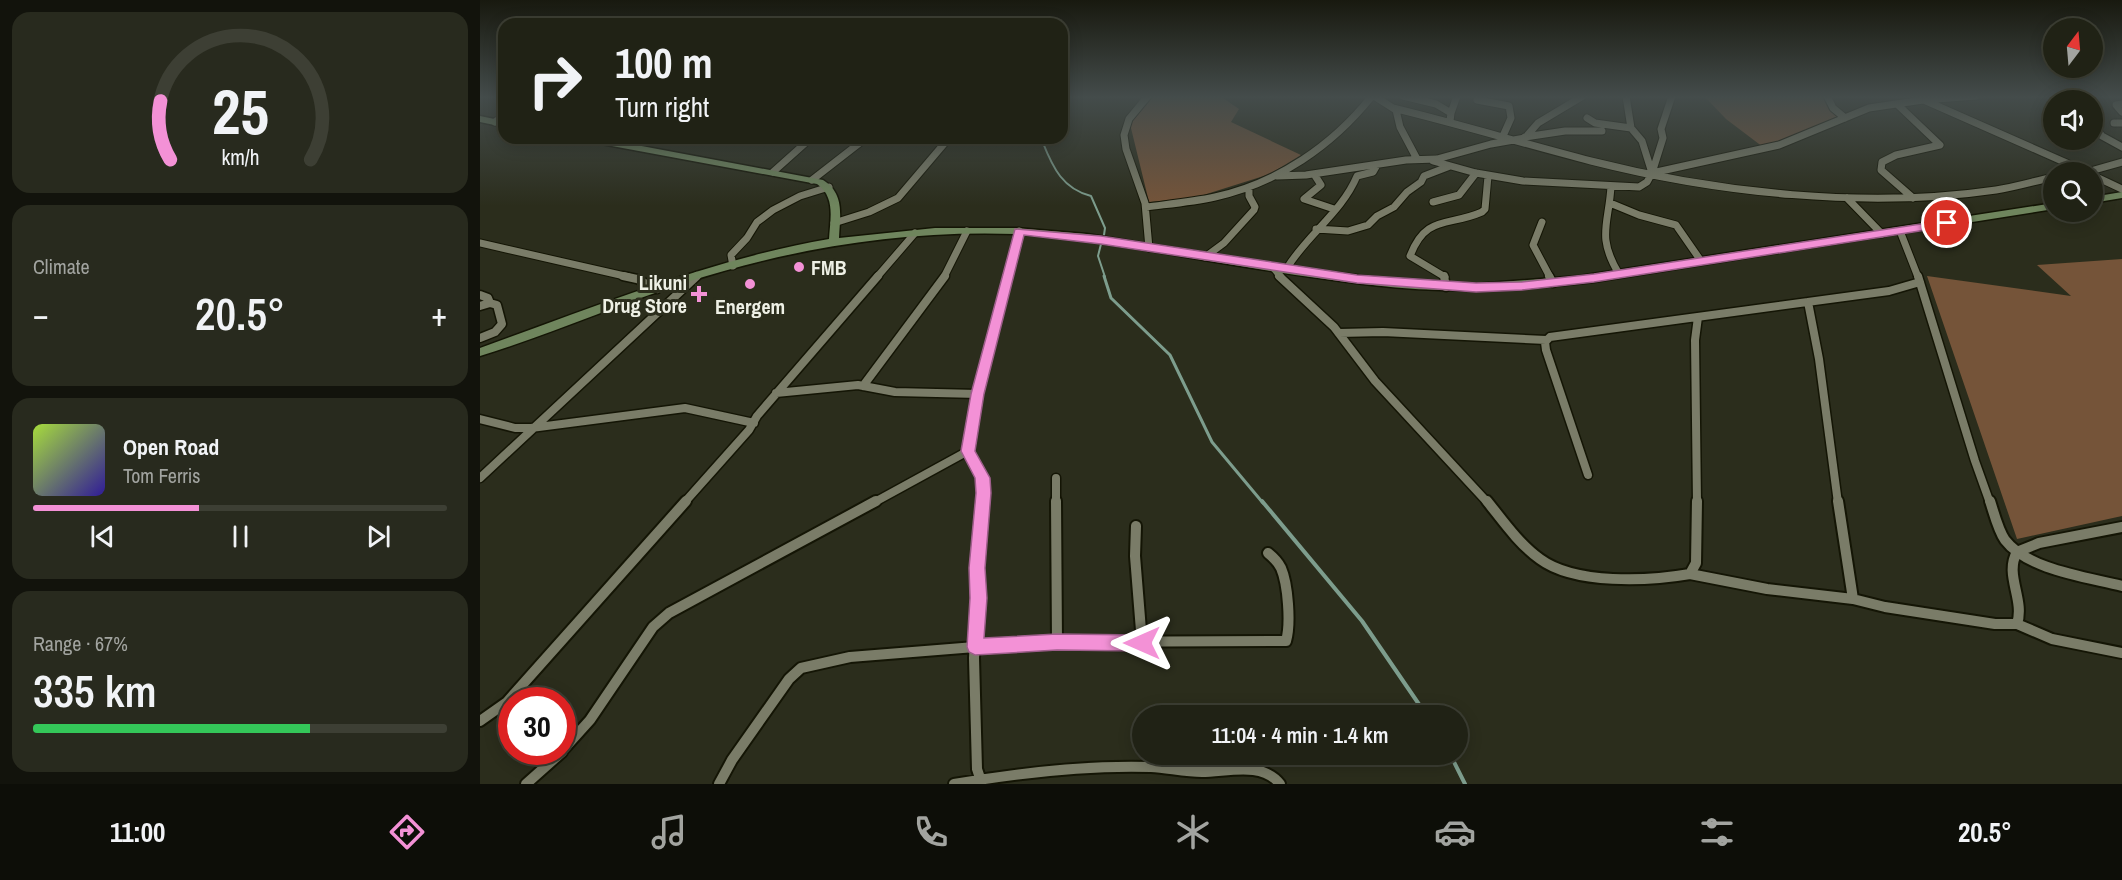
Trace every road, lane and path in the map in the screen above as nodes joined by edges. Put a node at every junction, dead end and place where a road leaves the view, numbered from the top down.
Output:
1 (1125, 133) edge
2 (1339, 133) edge
3 (1403, 133) edge
4 (1491, 133) edge
5 (1505, 133) edge
6 (1530, 133) edge
7 (1556, 133) edge
8 (1635, 133) edge
9 (1662, 133) edge
10 (1809, 133) edge
11 (1928, 133) edge
12 (1997, 133) edge
13 (1503, 136) junction
14 (2103, 137) edge
15 (1525, 138) junction
16 (1516, 140) junction
17 (618, 144) edge
18 (804, 144) edge
19 (858, 144) edge
20 (944, 144) edge
21 (2122, 147) edge
22 (1417, 159) junction
23 (1428, 160) junction
24 (2064, 162) edge
25 (2122, 162) edge
26 (1377, 165) junction
27 (1450, 166) junction
28 (2103, 167) edge
29 (774, 172) junction
30 (1476, 173) junction
31 (1652, 173) junction
32 (1314, 174) junction
33 (1277, 176) junction
34 (1488, 176) junction
35 (812, 180) junction
36 (2043, 180) edge
37 (2103, 180) edge
38 (1611, 186) junction
39 (829, 187) junction
40 (1249, 187) junction
41 (2122, 189) edge
42 (2122, 195) edge
43 (1847, 198) junction
44 (1913, 198) junction
45 (2103, 198) edge
46 (1433, 202) dead end
47 (1610, 203) junction
48 (1146, 207) junction
49 (2043, 208) edge
50 (1334, 209) junction
51 (1542, 222) dead end
52 (834, 223) junction
53 (1316, 229) junction
54 (967, 231) junction
55 (1019, 231) junction
56 (1900, 231) junction
57 (915, 233) junction
58 (1882, 234) junction
59 (834, 242) junction
60 (480, 243) edge
61 (1149, 248) junction
62 (1205, 256) junction
63 (1701, 261) junction
64 (733, 266) junction
65 (1272, 266) junction
66 (1287, 268) junction
67 (1619, 274) junction
68 (697, 276) junction
69 (1920, 282) junction
70 (1553, 283) junction
71 (1446, 287) junction
72 (657, 289) junction
73 (480, 295) edge
74 (1808, 302) junction
75 (490, 303) junction
76 (480, 306) edge
77 (1698, 317) junction
78 (1339, 333) junction
79 (480, 338) edge
80 (1546, 340) junction
81 (480, 352) edge
82 (864, 386) junction
83 (776, 393) junction
84 (978, 394) junction
85 (480, 419) edge
86 (754, 423) junction
87 (531, 428) junction
88 (968, 451) junction
89 (1588, 475) dead end
90 (480, 478) edge
91 (1056, 478) dead end
92 (1136, 526) dead end
93 (2122, 527) edge
94 (2017, 552) junction
95 (1268, 553) dead end
96 (1690, 574) junction
97 (2122, 586) edge
98 (1853, 599) junction
99 (2017, 624) junction
100 (1057, 642) junction
101 (1142, 643) junction
102 (975, 647) junction
103 (2122, 653) edge
104 (480, 721) edge
105 (576, 736) edge
106 (547, 765) edge
107 (982, 782) edge
108 (526, 784) edge
109 (719, 784) edge
110 (954, 784) edge
111 (1280, 784) edge

1 - 48 street
2 - 33 street
3 - 22 street
4 - 13 street
5 - 13 street
6 - 15 street
7 - 15 street
8 - 31 street
9 - 31 street
10 - 31 street
11 - 44 street
12 - 24 street
13 - 16 street
14 - 21 street
15 - 16 street
16 - 23 street
16 - 31 street
17 - 29 main road
18 - 29 street
19 - 35 street
20 - 52 street
22 - 23 street
22 - 26 street
23 - 27 street
25 - 28 street
26 - 32 street
26 - 50 street
27 - 30 street
27 - 53 street
29 - 35 main road
30 - 34 street
30 - 46 street
31 - 38 street
31 - 43 street
32 - 33 street
32 - 50 street
33 - 40 street
34 - 38 street
34 - 71 street
35 - 39 main road
36 - 44 street
37 - 41 street
38 - 47 street
39 - 52 main road
39 - 64 street
40 - 48 street
40 - 62 street
42 - 45 main road
43 - 44 street
43 - 58 street
47 - 63 street
47 - 67 street
48 - 61 street
49 - 56 main road
50 - 53 street
51 - 70 street
52 - 59 main road
53 - 66 street
54 - 55 main road
54 - 57 main road
54 - 82 street
55 - 61 main road
55 - 84 street
56 - 58 main road
56 - 69 street
57 - 59 main road
57 - 83 street
58 - 63 main road
59 - 64 main road
60 - 72 street
61 - 62 main road
62 - 65 main road
63 - 67 main road
64 - 68 main road
65 - 66 main road
65 - 78 street
66 - 71 main road
67 - 70 main road
68 - 72 main road
68 - 87 street
69 - 74 street
69 - 94 street
70 - 71 main road
72 - 81 main road
73 - 75 street
74 - 77 street
74 - 98 street
75 - 76 street
75 - 79 street
77 - 80 street
77 - 96 street
78 - 80 street
78 - 96 street
80 - 89 street
82 - 83 street
82 - 84 street
83 - 86 street
84 - 88 street
85 - 87 street
86 - 87 street
86 - 104 street
87 - 90 street
88 - 102 street
88 - 105 street
91 - 100 street
92 - 101 street
93 - 94 street
94 - 97 street
94 - 99 street
95 - 101 street
96 - 98 street
98 - 99 street
99 - 103 street
100 - 101 street
100 - 102 street
102 - 107 street
102 - 109 street
106 - 108 street
107 - 110 street
107 - 111 street

